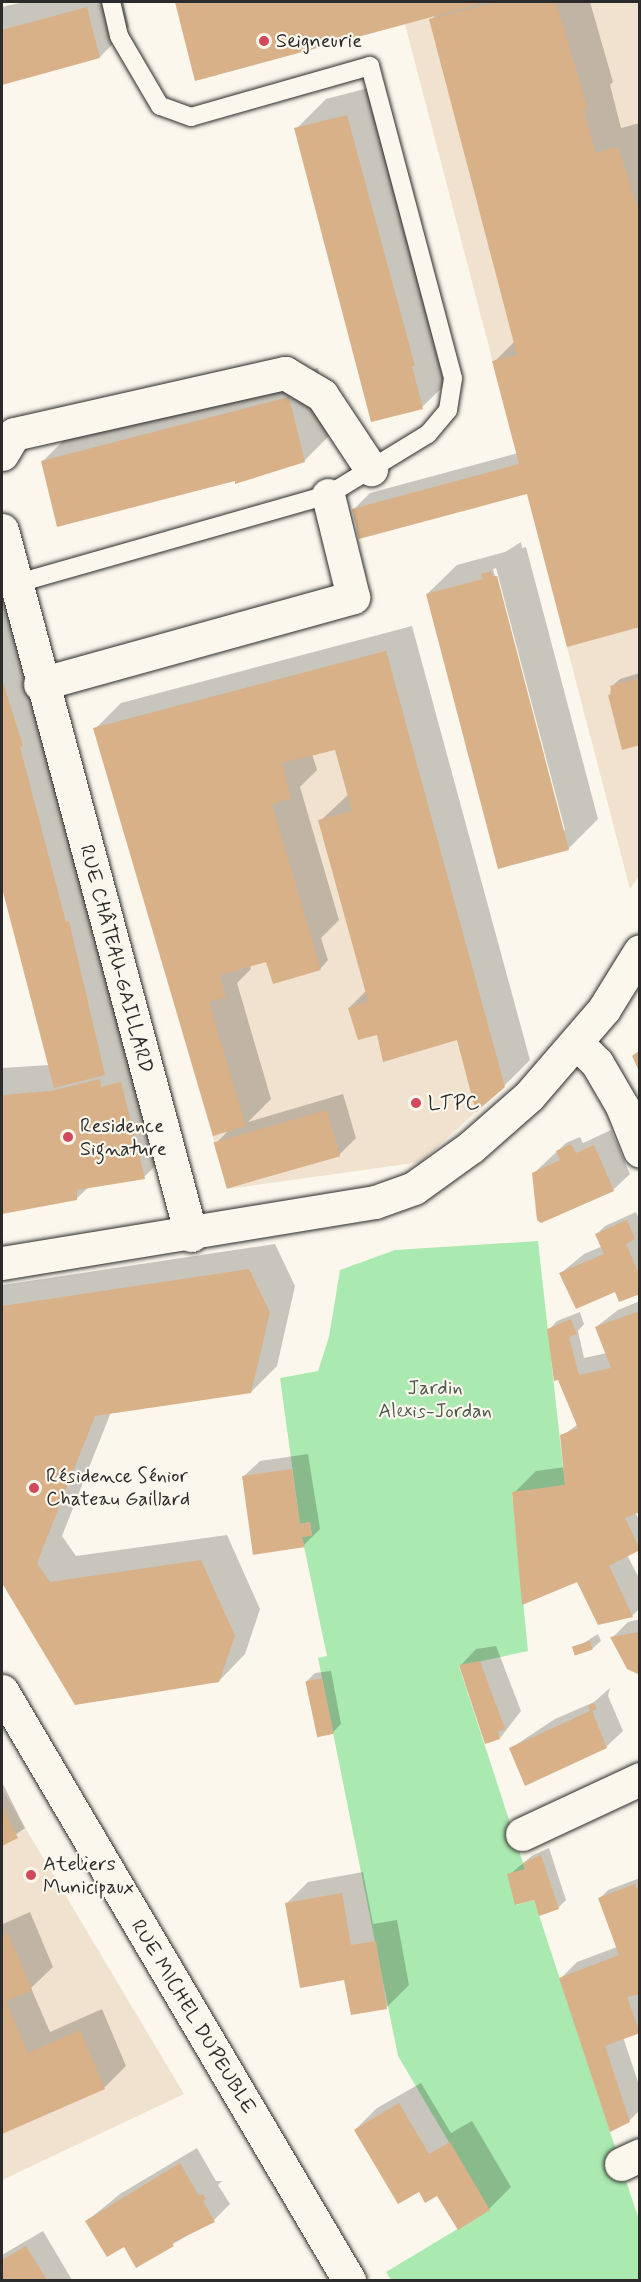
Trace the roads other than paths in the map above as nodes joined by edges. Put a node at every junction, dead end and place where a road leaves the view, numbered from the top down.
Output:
1 (111, 2) edge
2 (2, 454) edge
3 (371, 469) junction
4 (328, 495) junction
5 (2, 530) edge
6 (15, 584) junction
7 (40, 684) junction
8 (639, 951) edge
9 (577, 1043) junction
10 (639, 1151) edge
11 (191, 1235) junction
12 (2, 1263) edge
13 (2, 1691) edge
14 (639, 1779) edge
15 (522, 1834) dead end
16 (349, 2280) edge

1 - 3 lane
2 - 3 street
3 - 4 lane
4 - 6 lane
4 - 7 street
5 - 6 street, RUE CHÂTEAU-GAILLARD
6 - 7 street, RUE CHÂTEAU-GAILLARD
7 - 11 street, RUE CHÂTEAU-GAILLARD
8 - 9 street
9 - 10 street
9 - 11 street
11 - 12 street
13 - 16 street, RUE MICHEL DUPEUBLE
14 - 15 street

